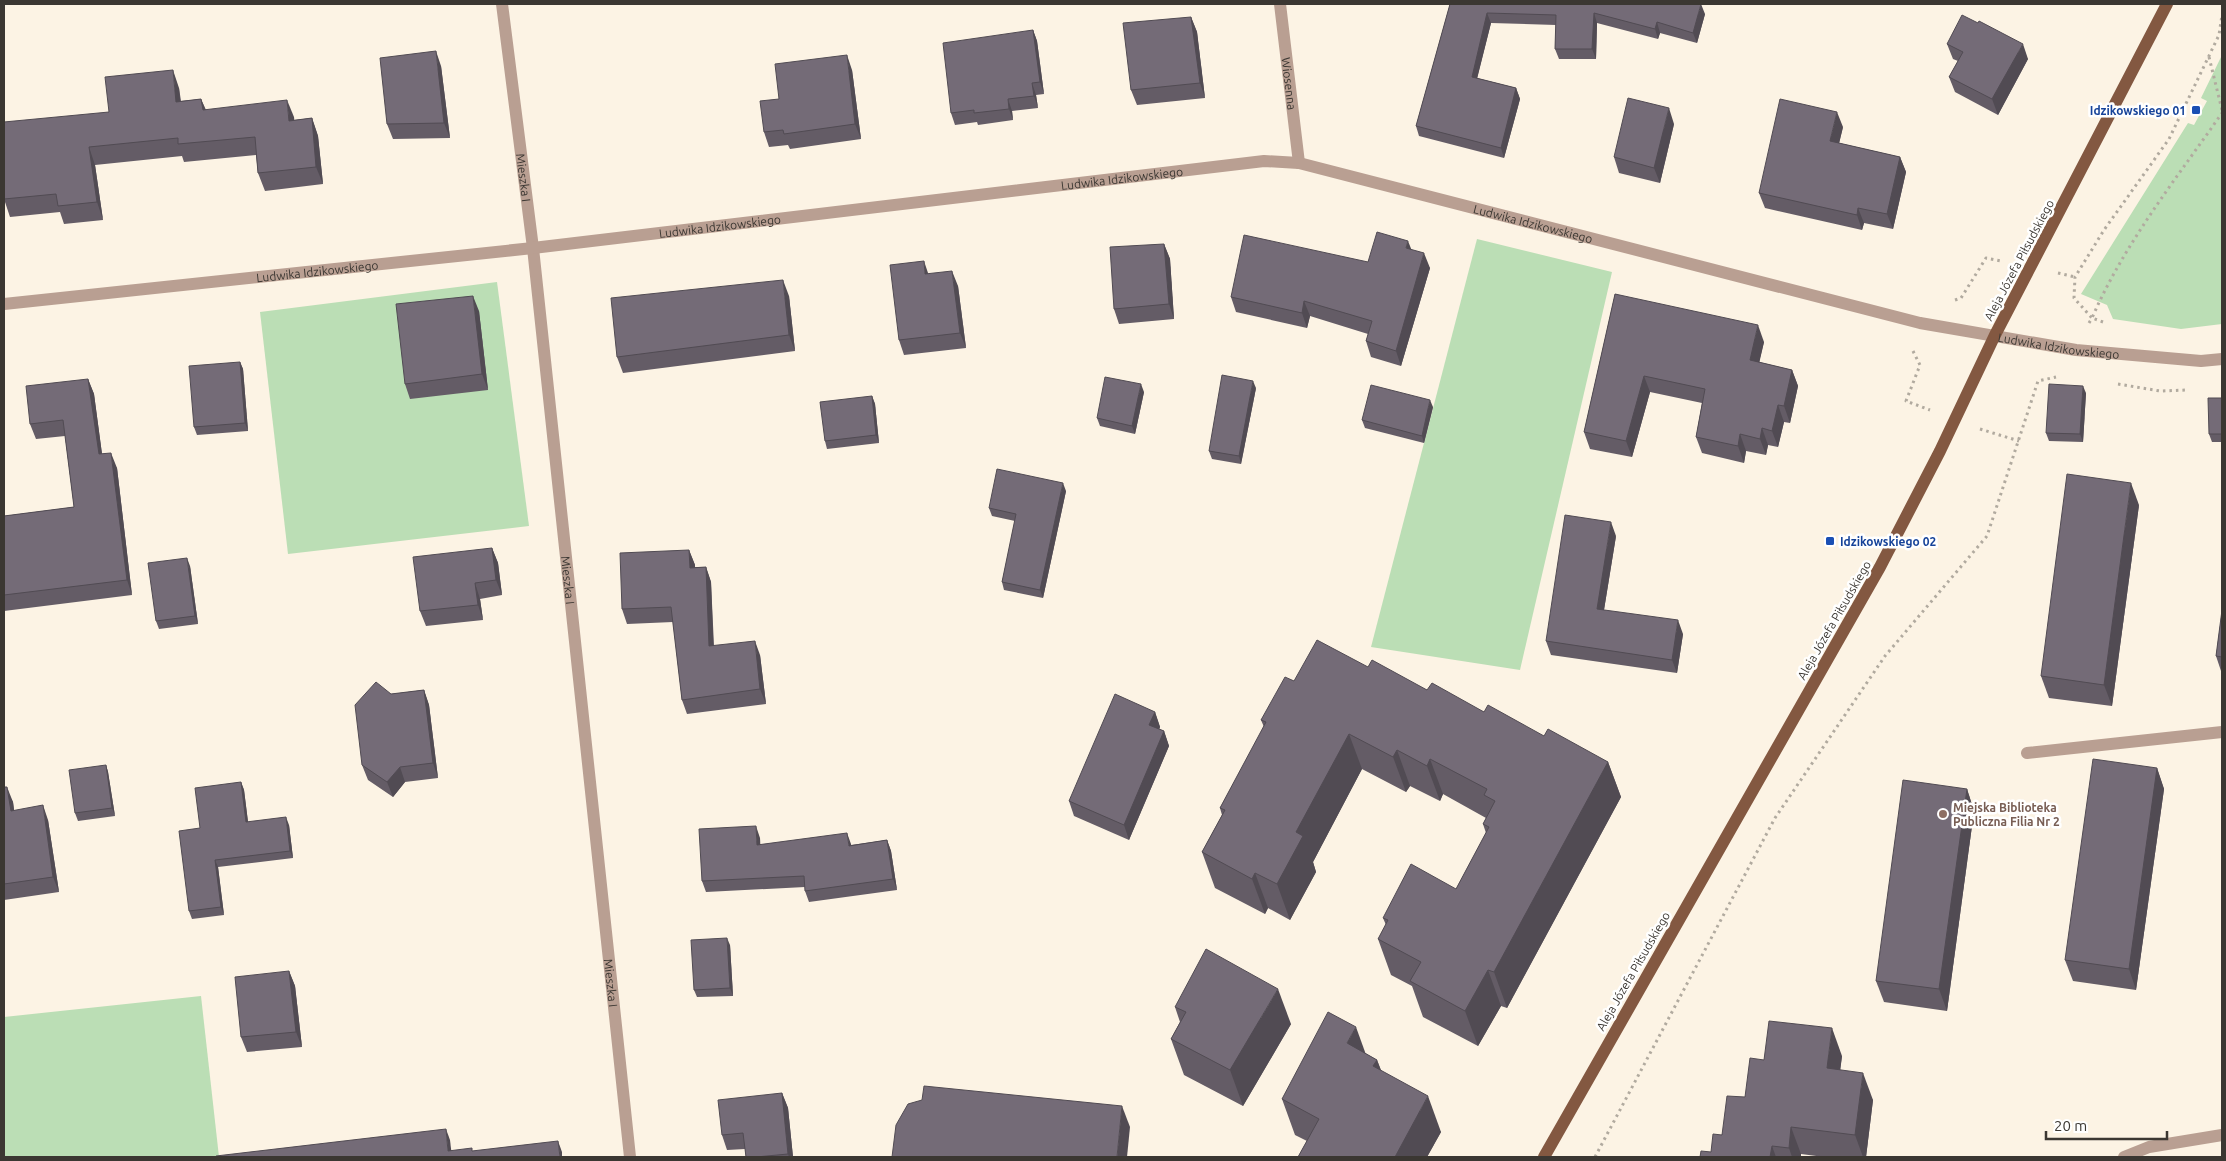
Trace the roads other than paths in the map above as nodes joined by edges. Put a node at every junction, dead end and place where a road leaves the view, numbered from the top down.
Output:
1 (502, 4) edge
2 (1280, 4) edge
3 (2167, 4) edge
4 (1299, 163) junction
5 (534, 248) junction
6 (4, 304) edge
7 (1995, 335) junction
8 (2222, 359) edge
9 (2222, 732) edge
10 (2027, 753) dead end
11 (2222, 1135) edge
12 (630, 1157) edge
13 (1544, 1157) edge
14 (2124, 1157) edge

1 - 5 street, Mieszka I
2 - 4 street, Wiosenna
3 - 7 main road, Aleja Józefa Piłsudskiego
4 - 5 street, Ludwika Idzikowskiego
4 - 7 street, Ludwika Idzikowskiego
5 - 6 street, Ludwika Idzikowskiego
5 - 12 street, Mieszka I
7 - 8 street, Ludwika Idzikowskiego
7 - 13 main road, Aleja Józefa Piłsudskiego
9 - 10 street
11 - 14 street

